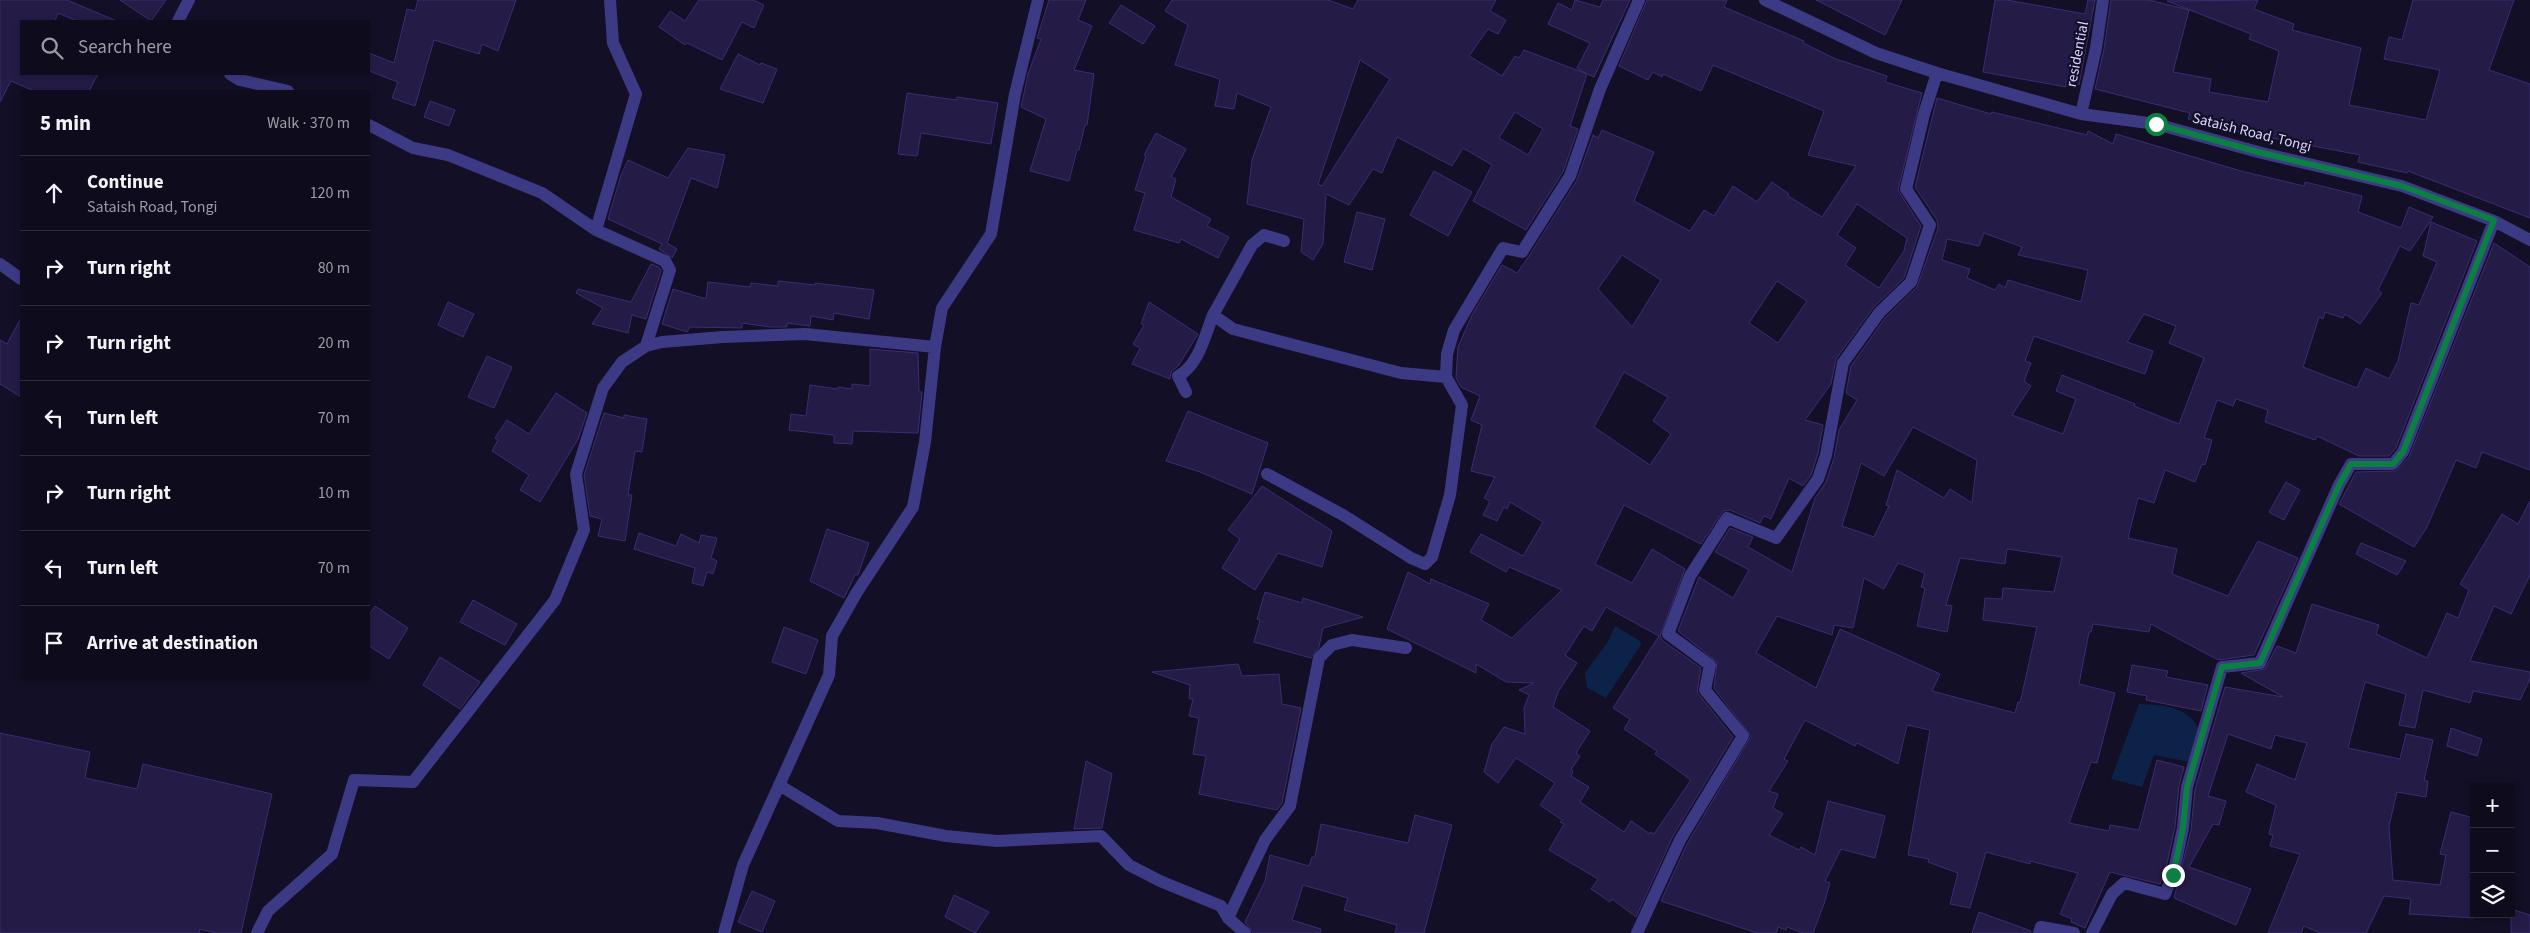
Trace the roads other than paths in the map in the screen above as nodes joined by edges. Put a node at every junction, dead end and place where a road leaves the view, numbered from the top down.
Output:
1 (189, 0) edge
2 (610, 0) edge
3 (1038, 0) edge
4 (1639, 0) edge
5 (1766, 0) edge
6 (2103, 0) edge
7 (179, 20) edge
8 (1937, 72) junction
9 (235, 82) edge
10 (282, 90) edge
11 (2081, 114) junction
12 (370, 126) edge
13 (2494, 220) junction
14 (596, 230) junction
15 (2530, 240) edge
16 (1284, 241) dead end
17 (0, 264) edge
18 (20, 278) edge
19 (1213, 316) junction
20 (646, 346) junction
21 (935, 347) junction
22 (1446, 377) junction
23 (1186, 392) dead end
24 (1267, 474) dead end
25 (1406, 648) dead end
26 (779, 785) junction
27 (1228, 918) junction
28 (257, 933) edge
29 (724, 933) edge
30 (1245, 933) edge
31 (1637, 933) edge
32 (2038, 933) edge
33 (2074, 933) edge
34 (2092, 933) edge

1 - 7 street
2 - 14 street
3 - 21 street
4 - 22 street
5 - 8 street, Sataish Road, Tongi
6 - 11 street, residential
8 - 11 street, Sataish Road, Tongi
8 - 31 street
9 - 10 street
11 - 13 street, Sataish Road, Tongi
12 - 14 street
13 - 15 street, Sataish Road, Tongi
13 - 34 street
14 - 20 street
16 - 19 street
17 - 18 street
19 - 22 street
19 - 23 street
20 - 21 street
20 - 28 street
21 - 26 street
22 - 24 street
25 - 27 street
26 - 27 street
26 - 29 street
27 - 30 street
32 - 33 street

